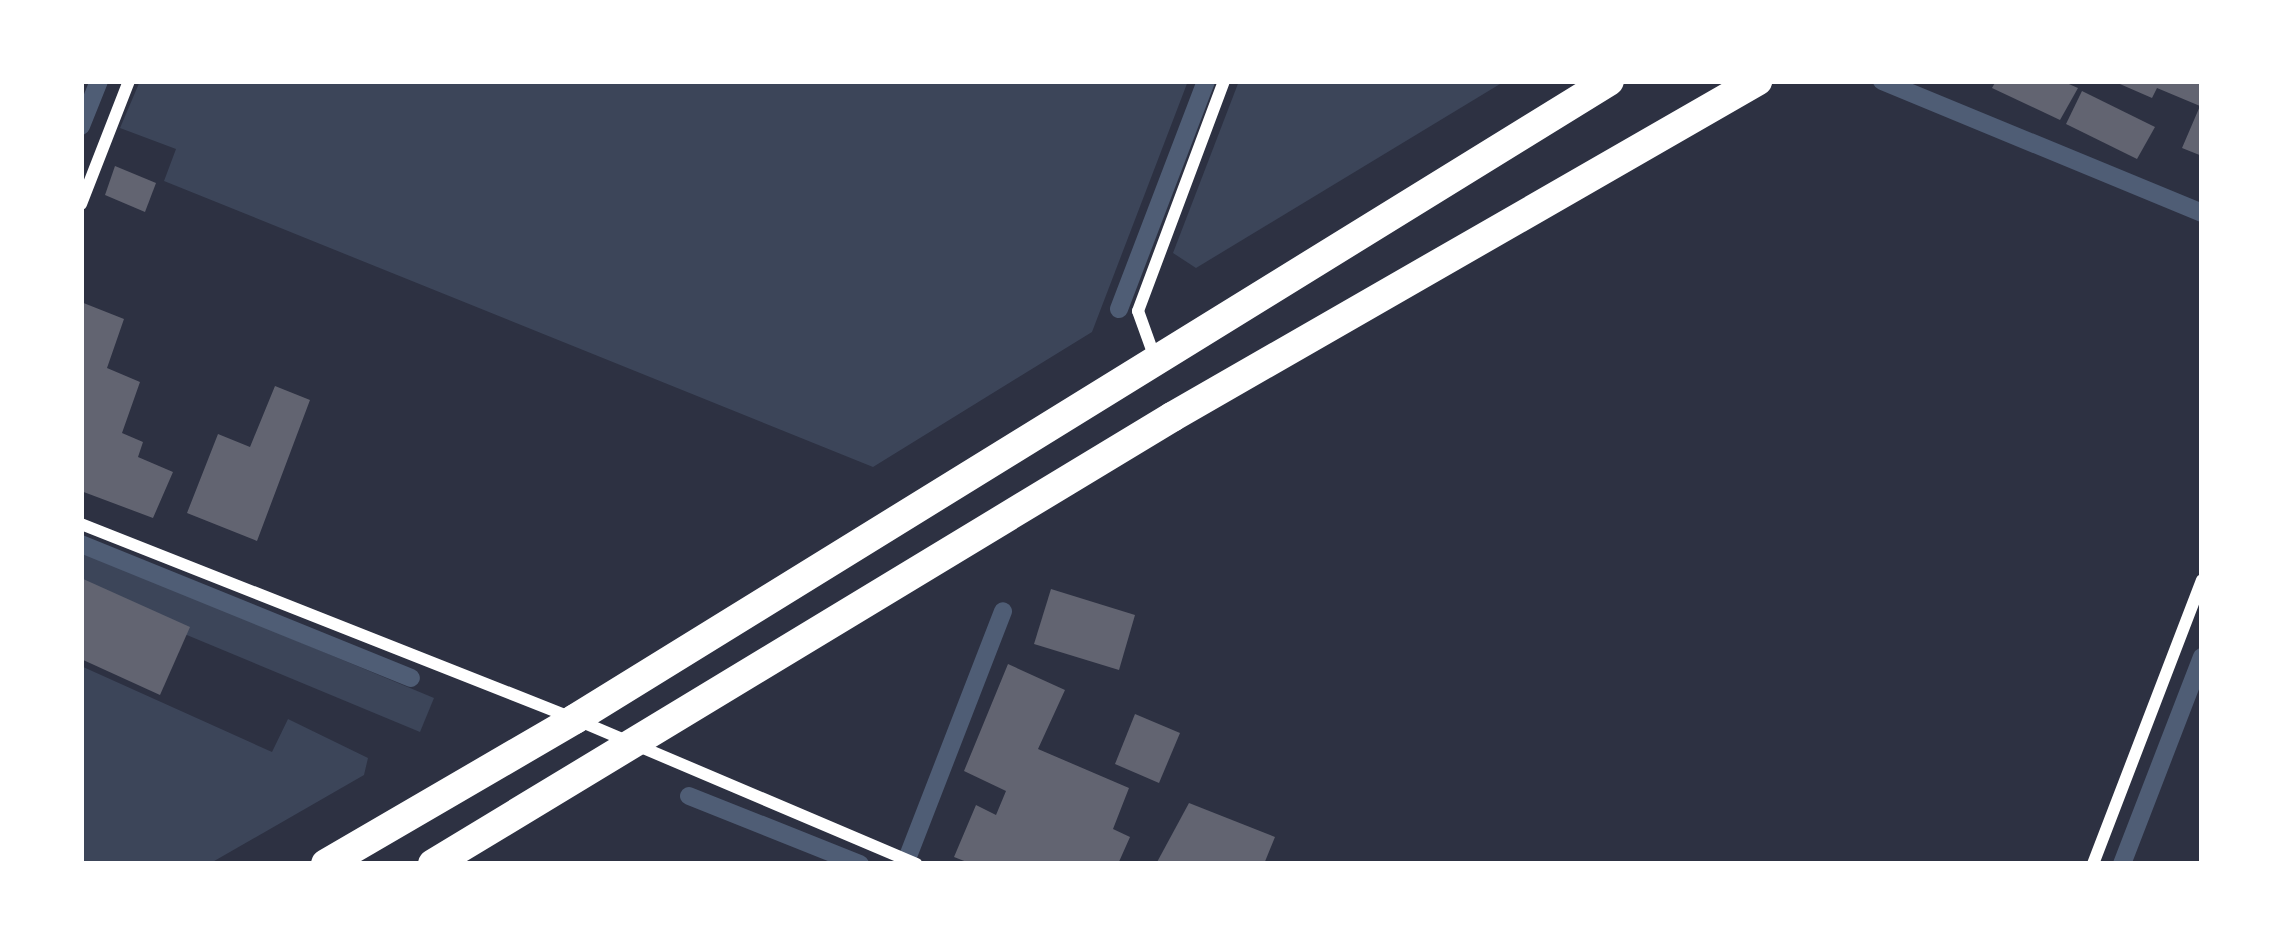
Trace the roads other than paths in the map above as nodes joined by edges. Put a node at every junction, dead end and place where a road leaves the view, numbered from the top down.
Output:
1 (129, 81) edge
2 (1224, 81) edge
3 (1609, 81) edge
4 (1757, 81) edge
5 (81, 204) edge
6 (1156, 361) junction
7 (81, 524) edge
8 (2202, 580) edge
9 (575, 719) junction
10 (633, 746) junction
11 (326, 864) edge
12 (433, 864) edge
13 (915, 864) edge
14 (2093, 864) edge

1 - 5 street
2 - 6 street
3 - 6 main road
4 - 10 main road
6 - 9 main road
7 - 9 street
8 - 14 street
9 - 10 street
9 - 11 main road
10 - 12 main road
10 - 13 street

